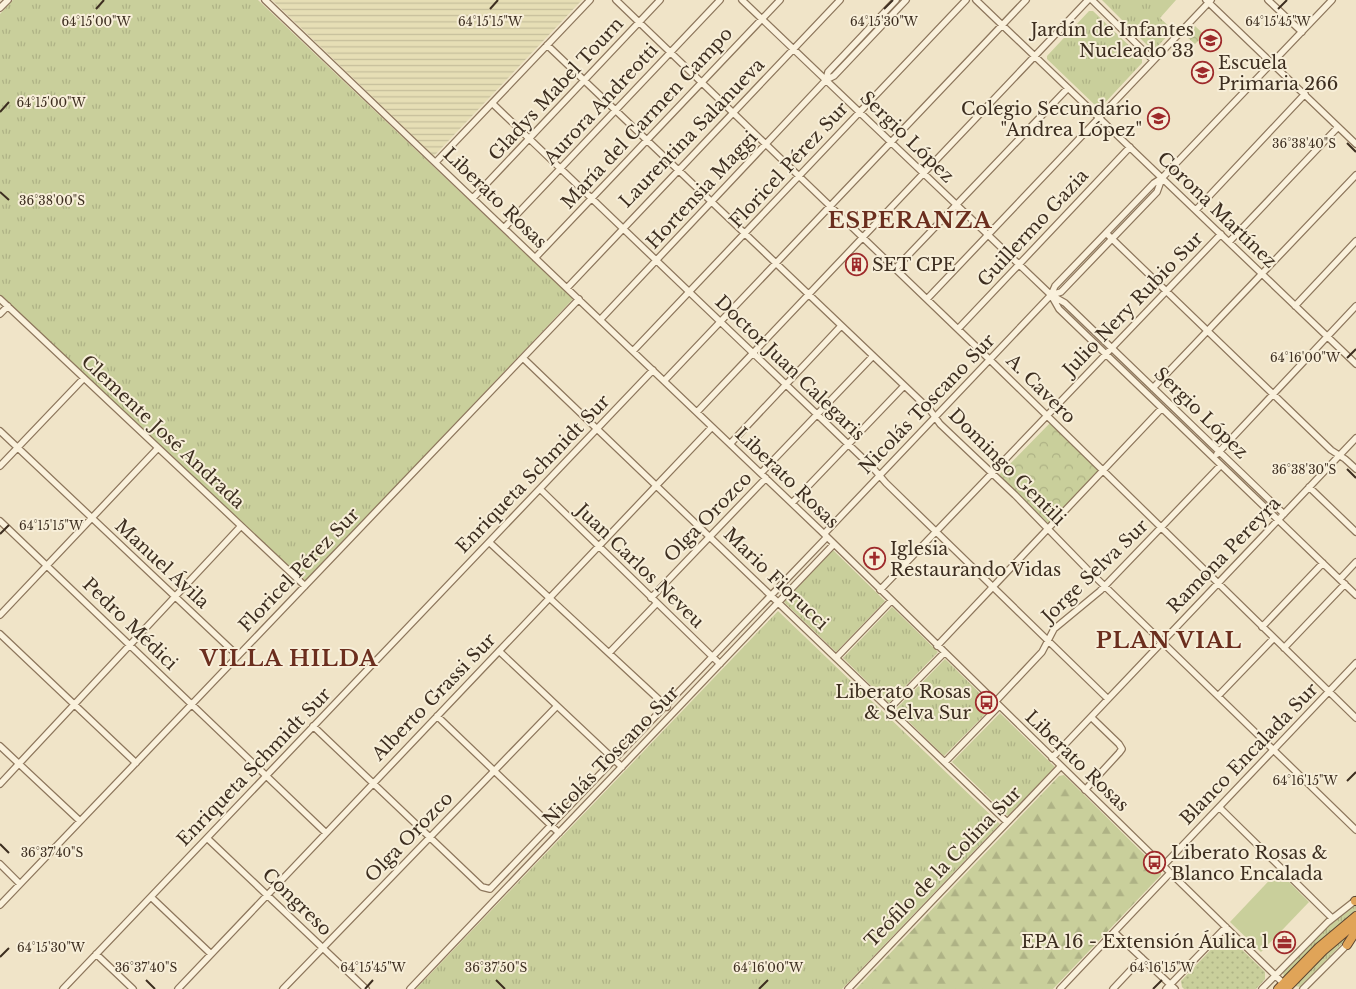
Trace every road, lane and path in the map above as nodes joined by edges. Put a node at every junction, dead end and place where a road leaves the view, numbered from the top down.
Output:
1 (8, 0) edge
2 (265, 0) edge
3 (590, 0) edge
4 (616, 0) edge
5 (660, 0) edge
6 (720, 0) edge
7 (742, 0) edge
8 (780, 0) edge
9 (840, 0) edge
10 (896, 0) edge
11 (906, 0) edge
12 (966, 0) edge
13 (976, 0) edge
14 (1026, 0) edge
15 (1088, 0) edge
16 (1092, 0) edge
17 (1268, 0) edge
18 (1332, 0) edge
19 (1208, 1) edge
20 (0, 8) edge
21 (762, 19) junction
22 (639, 22) junction
23 (1002, 25) junction
24 (1302, 32) junction
25 (547, 45) junction
26 (793, 49) junction
27 (671, 52) junction
28 (1035, 56) junction
29 (1153, 60) junction
30 (1272, 64) junction
31 (584, 80) junction
32 (826, 80) junction
33 (702, 82) junction
34 (1068, 88) junction
35 (1305, 94) junction
36 (492, 103) junction
37 (616, 110) junction
38 (733, 112) junction
39 (860, 112) junction
40 (1099, 118) junction
41 (1338, 127) junction
42 (529, 139) junction
43 (647, 140) junction
44 (891, 142) junction
45 (766, 144) junction
46 (1356, 144) edge
47 (1130, 147) junction
48 (436, 162) junction
49 (560, 169) junction
50 (678, 170) junction
51 (924, 173) junction
52 (1356, 175) edge
53 (799, 176) junction
54 (1162, 178) junction
55 (473, 198) junction
56 (592, 198) junction
57 (712, 202) junction
58 (956, 205) junction
59 (830, 206) junction
60 (1196, 210) junction
61 (504, 228) junction
62 (623, 228) junction
63 (1106, 233) junction
64 (745, 234) junction
65 (988, 234) junction
66 (1221, 234) junction
67 (863, 238) junction
68 (1112, 239) junction
69 (1356, 241) edge
70 (1229, 242) junction
71 (535, 258) junction
72 (656, 260) junction
73 (776, 263) junction
74 (1019, 265) junction
75 (896, 269) junction
76 (1262, 274) junction
77 (567, 288) junction
78 (1166, 291) junction
79 (690, 292) junction
80 (809, 294) junction
81 (1052, 296) junction
82 (0, 299) edge
83 (579, 299) junction
84 (926, 299) junction
85 (8, 306) junction
86 (1295, 306) junction
87 (1356, 306) edge
88 (0, 314) edge
89 (600, 320) junction
90 (721, 322) junction
91 (842, 326) junction
92 (958, 329) junction
93 (1207, 331) junction
94 (1327, 337) junction
95 (1112, 348) junction
96 (634, 352) junction
97 (753, 353) junction
98 (1106, 354) junction
99 (873, 356) junction
100 (523, 358) junction
101 (990, 360) junction
102 (1356, 364) edge
103 (653, 370) junction
104 (84, 378) junction
105 (664, 381) junction
106 (786, 384) junction
107 (904, 386) junction
108 (1153, 388) junction
109 (1273, 394) junction
110 (1162, 408) junction
111 (697, 412) junction
112 (817, 414) junction
113 (1047, 416) junction
114 (935, 417) junction
115 (712, 426) junction
116 (597, 429) junction
117 (0, 431) edge
118 (1356, 438) edge
119 (730, 444) junction
120 (849, 444) junction
121 (18, 448) junction
122 (158, 448) junction
123 (1219, 452) junction
124 (1339, 456) junction
125 (1213, 458) junction
126 (1221, 465) junction
127 (0, 466) edge
128 (1356, 470) edge
129 (1103, 471) junction
130 (761, 473) junction
131 (992, 473) junction
132 (880, 475) junction
133 (766, 478) junction
134 (656, 485) junction
135 (1309, 487) junction
136 (540, 489) junction
137 (792, 503) junction
138 (1284, 514) junction
139 (92, 518) junction
140 (1278, 520) junction
141 (0, 521) edge
142 (241, 526) junction
143 (1161, 528) junction
144 (1048, 529) junction
145 (936, 532) junction
146 (1356, 532) edge
147 (826, 535) junction
148 (710, 537) junction
149 (489, 542) junction
150 (834, 544) junction
151 (598, 546) junction
152 (1356, 562) edge
153 (1323, 563) junction
154 (47, 566) junction
155 (1340, 579) junction
156 (1218, 583) junction
157 (1345, 584) junction
158 (305, 586) junction
159 (1105, 586) junction
160 (993, 587) junction
161 (880, 590) junction
162 (1356, 594) edge
163 (771, 596) junction
164 (175, 597) junction
165 (549, 598) junction
166 (652, 598) junction
167 (891, 601) junction
168 (778, 602) junction
169 (657, 603) junction
170 (0, 615) edge
171 (1262, 627) junction
172 (0, 634) edge
173 (1274, 638) junction
174 (1048, 641) junction
175 (1163, 641) junction
176 (130, 645) junction
177 (937, 646) junction
178 (1284, 648) junction
179 (499, 651) junction
180 (609, 653) junction
181 (944, 653) junction
182 (238, 656) junction
183 (712, 657) junction
184 (836, 658) junction
185 (1356, 663) edge
186 (720, 664) junction
187 (1329, 692) junction
188 (1219, 695) junction
189 (1108, 699) junction
190 (74, 704) junction
191 (192, 704) junction
192 (997, 704) junction
193 (557, 706) junction
194 (666, 706) junction
195 (890, 709) junction
196 (673, 713) junction
197 (437, 716) junction
198 (1091, 717) junction
199 (1356, 718) edge
200 (314, 726) junction
201 (0, 746) edge
202 (1274, 749) junction
203 (1052, 758) junction
204 (614, 760) junction
205 (945, 762) junction
206 (136, 763) junction
207 (19, 764) junction
208 (1061, 766) junction
209 (622, 767) junction
210 (494, 771) junction
211 (267, 775) junction
212 (373, 783) junction
213 (0, 784) edge
214 (1085, 790) junction
215 (1219, 807) junction
216 (80, 821) junction
217 (1007, 822) junction
218 (552, 826) junction
219 (1356, 830) edge
220 (326, 832) junction
221 (559, 833) junction
222 (430, 837) junction
223 (208, 838) junction
224 (0, 864) edge
225 (1163, 866) junction
226 (1170, 873) junction
227 (20, 884) junction
228 (267, 895) junction
229 (151, 897) junction
230 (1356, 901) edge
231 (0, 905) edge
232 (1356, 916) edge
233 (1332, 918) junction
234 (1356, 923) edge
235 (1226, 927) junction
236 (1356, 931) edge
237 (1114, 932) junction
238 (1356, 937) edge
239 (1346, 945) junction
240 (323, 948) junction
241 (96, 954) junction
242 (211, 954) junction
243 (1142, 958) junction
244 (1275, 975) junction
245 (1282, 987) edge
246 (1170, 988) edge
247 (63, 989) edge
248 (133, 989) edge
249 (178, 989) edge
250 (283, 989) edge
251 (366, 989) edge
252 (410, 989) edge
253 (848, 989) edge
254 (1060, 989) edge
255 (1113, 989) edge
256 (1262, 989) edge
257 (1303, 989) edge

1 - 20 street
2 - 48 street, Liberato Rosas
3 - 25 street
4 - 22 street, A. Cavero
5 - 22 street, Gladys Mabel Tourn
6 - 27 street, Aurora Andreotti
7 - 21 street, Sergio López
8 - 21 street, María del Carmen Campo
9 - 26 street, Laurentina Salanueva
10 - 32 street, Hortensia Maggi
11 - 32 street, Hortensia Maggi
12 - 39 street, Floricel Pérez Sur
13 - 23 street, Corona Martínez
14 - 23 street
15 - 28 street
16 - 29 street
17 - 24 street
18 - 24 street, Nicolás Toscano Sur
19 - 29 street
19 - 30 street
21 - 26 street, Sergio López
21 - 33 street, María del Carmen Campo
22 - 27 street, A. Cavero
22 - 31 street, Gladys Mabel Tourn
23 - 28 street, Corona Martínez
23 - 44 street
24 - 30 street, Nicolás Toscano Sur
25 - 31 street, Domingo Gentili
25 - 36 street
26 - 32 street, Sergio López
26 - 38 street, Laurentina Salanueva
27 - 33 street, A. Cavero
27 - 37 street, Aurora Andreotti
28 - 34 street, Corona Martínez
28 - 51 street
29 - 40 street
30 - 35 street
30 - 54 street, Nicolás Toscano Sur
31 - 37 street, Domingo Gentili
31 - 42 street, Gladys Mabel Tourn
32 - 39 street, Sergio López
32 - 45 street, Hortensia Maggi
33 - 38 street, A. Cavero
33 - 43 street, María del Carmen Campo
34 - 40 street, Corona Martínez
34 - 58 street
35 - 41 street
35 - 60 street
36 - 42 street, Doctor Juan Calegaris
36 - 48 street
37 - 43 street, Domingo Gentili
37 - 49 street, Aurora Andreotti
38 - 45 street, A. Cavero
38 - 50 street, Laurentina Salanueva
39 - 44 street, Sergio López
39 - 53 street, Floricel Pérez Sur
40 - 47 street, Corona Martínez
40 - 65 street
41 - 46 street
41 - 70 street, Julio Nery Rubio Sur
42 - 49 street, Doctor Juan Calegaris
42 - 55 street, Gladys Mabel Tourn
43 - 50 street, Domingo Gentili
43 - 56 street, María del Carmen Campo
44 - 51 street, Sergio López
44 - 59 street
45 - 53 street, A. Cavero
45 - 57 street, Hortensia Maggi
47 - 54 street, Corona Martínez
47 - 74 street, Guillermo Gazia
48 - 55 street, Liberato Rosas
49 - 56 street, Doctor Juan Calegaris
49 - 61 street, Aurora Andreotti
50 - 57 street, Domingo Gentili
50 - 62 street, Laurentina Salanueva
51 - 58 street, Sergio López
51 - 67 street
52 - 76 street
53 - 59 street, A. Cavero
53 - 64 street, Floricel Pérez Sur
54 - 60 street, Corona Martínez
54 - 63 street, Nicolás Toscano Sur
54 - 68 street, Nicolás Toscano Sur
55 - 61 street, Liberato Rosas
56 - 62 street, Doctor Juan Calegaris
56 - 71 street, María del Carmen Campo
57 - 64 street, Domingo Gentili
57 - 72 street, Hortensia Maggi
58 - 65 street, Sergio López
58 - 75 street
59 - 67 street, A. Cavero
59 - 73 street
60 - 66 street, Corona Martínez
61 - 71 street, Liberato Rosas
62 - 72 street, Doctor Juan Calegaris
62 - 77 street, Laurentina Salanueva
63 - 68 street
63 - 81 street, Nicolás Toscano Sur
64 - 73 street, Domingo Gentili
64 - 79 street, Floricel Pérez Sur
65 - 74 street, Sergio López
65 - 84 street
66 - 70 street, Corona Martínez
66 - 78 street, Julio Nery Rubio Sur
67 - 75 street, A. Cavero
67 - 80 street
68 - 78 street
68 - 81 street, Nicolás Toscano Sur
69 - 86 street
70 - 76 street, Corona Martínez
71 - 77 street, Liberato Rosas
72 - 79 street, Doctor Juan Calegaris
72 - 89 street, Hortensia Maggi
73 - 80 street, Domingo Gentili
73 - 90 street
74 - 81 street, Sergio López
74 - 92 street, Guillermo Gazia
75 - 84 street, A. Cavero
76 - 86 street, Corona Martínez
76 - 93 street
77 - 83 street, Liberato Rosas
78 - 93 street
78 - 95 street, Julio Nery Rubio Sur
79 - 90 street, Doctor Juan Calegaris
79 - 96 street, Floricel Pérez Sur
80 - 91 street, Domingo Gentili
80 - 97 street
81 - 95 street, Sergio López
81 - 98 street, Sergio López
81 - 101 street, Nicolás Toscano Sur
82 - 85 street, Clemente José Andrada
83 - 89 street, Liberato Rosas
83 - 100 street, Floricel Pérez Sur
84 - 92 street, A. Cavero
85 - 88 street
85 - 104 street, Clemente José Andrada
86 - 94 street, Corona Martínez
87 - 94 street
89 - 96 street, Liberato Rosas
90 - 97 street, Doctor Juan Calegaris
90 - 105 street
91 - 99 street, Domingo Gentili
91 - 106 street
92 - 101 street, A. Cavero
93 - 108 street
93 - 109 street
94 - 102 street, Corona Martínez
94 - 109 street
95 - 98 street, Julio Nery Rubio Sur
95 - 108 street, Sergio López
96 - 103 street, Liberato Rosas
97 - 106 street, Doctor Juan Calegaris
97 - 111 street
98 - 110 street, Sergio López
98 - 113 street, Julio Nery Rubio Sur
99 - 107 street, Domingo Gentili
99 - 112 street
100 - 116 street, Mario Fiorucci
100 - 158 street, Floricel Pérez Sur
101 - 113 street, A. Cavero
101 - 114 street, Nicolás Toscano Sur
103 - 105 street, Liberato Rosas
103 - 116 street, Enriqueta Schmidt Sur
104 - 121 street
104 - 122 street, Clemente José Andrada
105 - 111 street, Liberato Rosas
106 - 112 street, Doctor Juan Calegaris
106 - 119 street
107 - 114 street, Domingo Gentili
107 - 120 street
108 - 123 street, Sergio López
109 - 123 street
109 - 124 street
110 - 125 street, Sergio López
110 - 129 street
111 - 115 street, Liberato Rosas
112 - 120 street, Doctor Juan Calegaris
112 - 130 street
113 - 129 street, A. Cavero
113 - 131 street, Julio Nery Rubio Sur
114 - 131 street, Domingo Gentili
114 - 132 street, Nicolás Toscano Sur
115 - 119 street, Liberato Rosas
115 - 134 street, Alberto Grassi Sur
116 - 134 street, Mario Fiorucci
116 - 136 street, Enriqueta Schmidt Sur
117 - 121 street, Manuel Ávila
118 - 124 street, Ramona Pereyra
119 - 130 street, Liberato Rosas
120 - 132 street, Doctor Juan Calegaris
120 - 137 street
121 - 127 street
121 - 139 street, Manuel Ávila
122 - 139 street
122 - 142 street, Clemente José Andrada
123 - 125 street
123 - 138 street, Sergio López
124 - 128 street
124 - 135 street, Ramona Pereyra
125 - 126 street, Sergio López
126 - 140 street, Sergio López
126 - 143 street, Jorge Selva Sur
129 - 143 street, A. Cavero
129 - 144 street
130 - 133 street, Liberato Rosas
131 - 144 street, Domingo Gentili
131 - 145 street, Julio Nery Rubio Sur
132 - 145 street, Doctor Juan Calegaris
132 - 147 street, Nicolás Toscano Sur
133 - 137 street, Liberato Rosas
133 - 148 street, Olga Orozco
134 - 148 street, Mario Fiorucci
134 - 151 street, Alberto Grassi Sur
135 - 138 street, Ramona Pereyra
135 - 146 street
136 - 149 street, Enriqueta Schmidt Sur
136 - 151 street, Juan Carlos Neveu
137 - 147 street, Liberato Rosas
138 - 140 street, Ramona Pereyra
139 - 154 street
139 - 164 street, Manuel Ávila
140 - 153 street, Sergio López
140 - 156 street, Ramona Pereyra
141 - 154 street, Pedro Médici
142 - 158 street, Clemente José Andrada
142 - 164 street
143 - 156 street, A. Cavero
143 - 159 street, Jorge Selva Sur
144 - 159 street, Domingo Gentili
144 - 160 street
145 - 160 street, Doctor Juan Calegaris
145 - 161 street, Julio Nery Rubio Sur
147 - 150 street, Liberato Rosas
147 - 163 street, Nicolás Toscano Sur
148 - 163 street, Mario Fiorucci
148 - 166 street, Olga Orozco
149 - 165 street
149 - 200 street, Enriqueta Schmidt Sur
150 - 161 street, Liberato Rosas
150 - 168 street, Nicolás Toscano Sur
151 - 165 street, Alberto Grassi Sur
151 - 166 street, Juan Carlos Neveu
152 - 155 street
153 - 155 street, Sergio López
153 - 171 street
154 - 170 street
154 - 176 street, Pedro Médici
155 - 157 street, Sergio López
156 - 171 street, A. Cavero
156 - 175 street, Ramona Pereyra
157 - 162 street, Sergio López
157 - 178 street
158 - 182 street, Floricel Pérez Sur
159 - 174 street, Jorge Selva Sur
159 - 175 street, Domingo Gentili
160 - 174 street, Doctor Juan Calegaris
160 - 177 street
161 - 167 street, Liberato Rosas
163 - 168 street, Mario Fiorucci
163 - 183 street, Nicolás Toscano Sur
164 - 176 street
164 - 182 street, Manuel Ávila
165 - 179 street, Alberto Grassi Sur
165 - 180 street
166 - 169 street, Juan Carlos Neveu
167 - 177 street, Liberato Rosas
167 - 184 street
168 - 184 street, Mario Fiorucci
168 - 186 street, Nicolás Toscano Sur
169 - 180 street
169 - 183 street, Juan Carlos Neveu
171 - 173 street, A. Cavero
172 - 190 street
173 - 178 street, A. Cavero
173 - 188 street
174 - 189 street, Doctor Juan Calegaris
174 - 192 street, Jorge Selva Sur
175 - 188 street, Domingo Gentili
175 - 189 street, Ramona Pereyra
176 - 190 street
176 - 191 street, Pedro Médici
177 - 181 street, Liberato Rosas
178 - 187 street, A. Cavero
179 - 193 street
179 - 197 street, Alberto Grassi Sur
180 - 194 street
181 - 192 street, Liberato Rosas
181 - 195 street
182 - 191 street, Floricel Pérez Sur
183 - 186 street, Juan Carlos Neveu
183 - 194 street, Nicolás Toscano Sur
184 - 195 street, Mario Fiorucci
185 - 187 street, Blanco Encalada Sur
186 - 196 street, Nicolás Toscano Sur
187 - 199 street, A. Cavero
187 - 202 street, Blanco Encalada Sur
188 - 202 street, Domingo Gentili
189 - 198 street, Ramona Pereyra
190 - 206 street
190 - 207 street
191 - 206 street, Floricel Pérez Sur
191 - 211 street, Pedro Médici
192 - 203 street, Liberato Rosas
192 - 205 street, Jorge Selva Sur
193 - 204 street
193 - 210 street, Olga Orozco
194 - 196 street
194 - 204 street, Nicolás Toscano Sur
195 - 205 street, Mario Fiorucci
196 - 209 street, Nicolás Toscano Sur
197 - 210 street
197 - 212 street, Alberto Grassi Sur
198 - 203 street, Ramona Pereyra
198 - 214 street
200 - 211 street, Enriqueta Schmidt Sur
200 - 212 street
201 - 207 street
202 - 215 street, Blanco Encalada Sur
202 - 219 street, Domingo Gentili
203 - 208 street, Liberato Rosas
204 - 209 street
204 - 218 street, Nicolás Toscano Sur
205 - 217 street, Mario Fiorucci
206 - 216 street, Floricel Pérez Sur
207 - 213 street
207 - 216 street
208 - 214 street, Liberato Rosas
208 - 217 street, Teófilo de la Colina Sur
209 - 221 street, Nicolás Toscano Sur
210 - 218 street
210 - 222 street, Olga Orozco
211 - 220 street, Pedro Médici
211 - 223 street, Enriqueta Schmidt Sur
212 - 220 street, Alberto Grassi Sur
212 - 222 street
214 - 225 street, Liberato Rosas
215 - 225 street, Blanco Encalada Sur
215 - 233 street
216 - 227 street, Floricel Pérez Sur
217 - 253 street, Teófilo de la Colina Sur
218 - 221 street
218 - 222 street, Nicolás Toscano Sur
220 - 228 street, Alberto Grassi Sur
221 - 252 street, Nicolás Toscano Sur
222 - 240 street, Olga Orozco
223 - 228 street, Congreso
223 - 229 street, Enriqueta Schmidt Sur
224 - 227 street
225 - 226 street, Liberato Rosas
226 - 235 street, Liberato Rosas
226 - 237 street
227 - 231 street, Floricel Pérez Sur
228 - 240 street, Congreso
228 - 242 street, Alberto Grassi Sur
229 - 241 street, Enriqueta Schmidt Sur
229 - 242 street
230 - 233 street
232 - 245 highway
233 - 244 street
234 - 245 highway
235 - 244 street, Liberato Rosas
235 - 246 street
236 - 239 highway
237 - 243 street
237 - 254 street
238 - 239 street
239 - 257 street
240 - 250 street, Olga Orozco
240 - 251 street, Congreso
241 - 247 street, Enriqueta Schmidt Sur
241 - 248 street
242 - 249 street, Alberto Grassi Sur
243 - 246 street
243 - 255 street
244 - 245 street, Liberato Rosas
244 - 256 street

